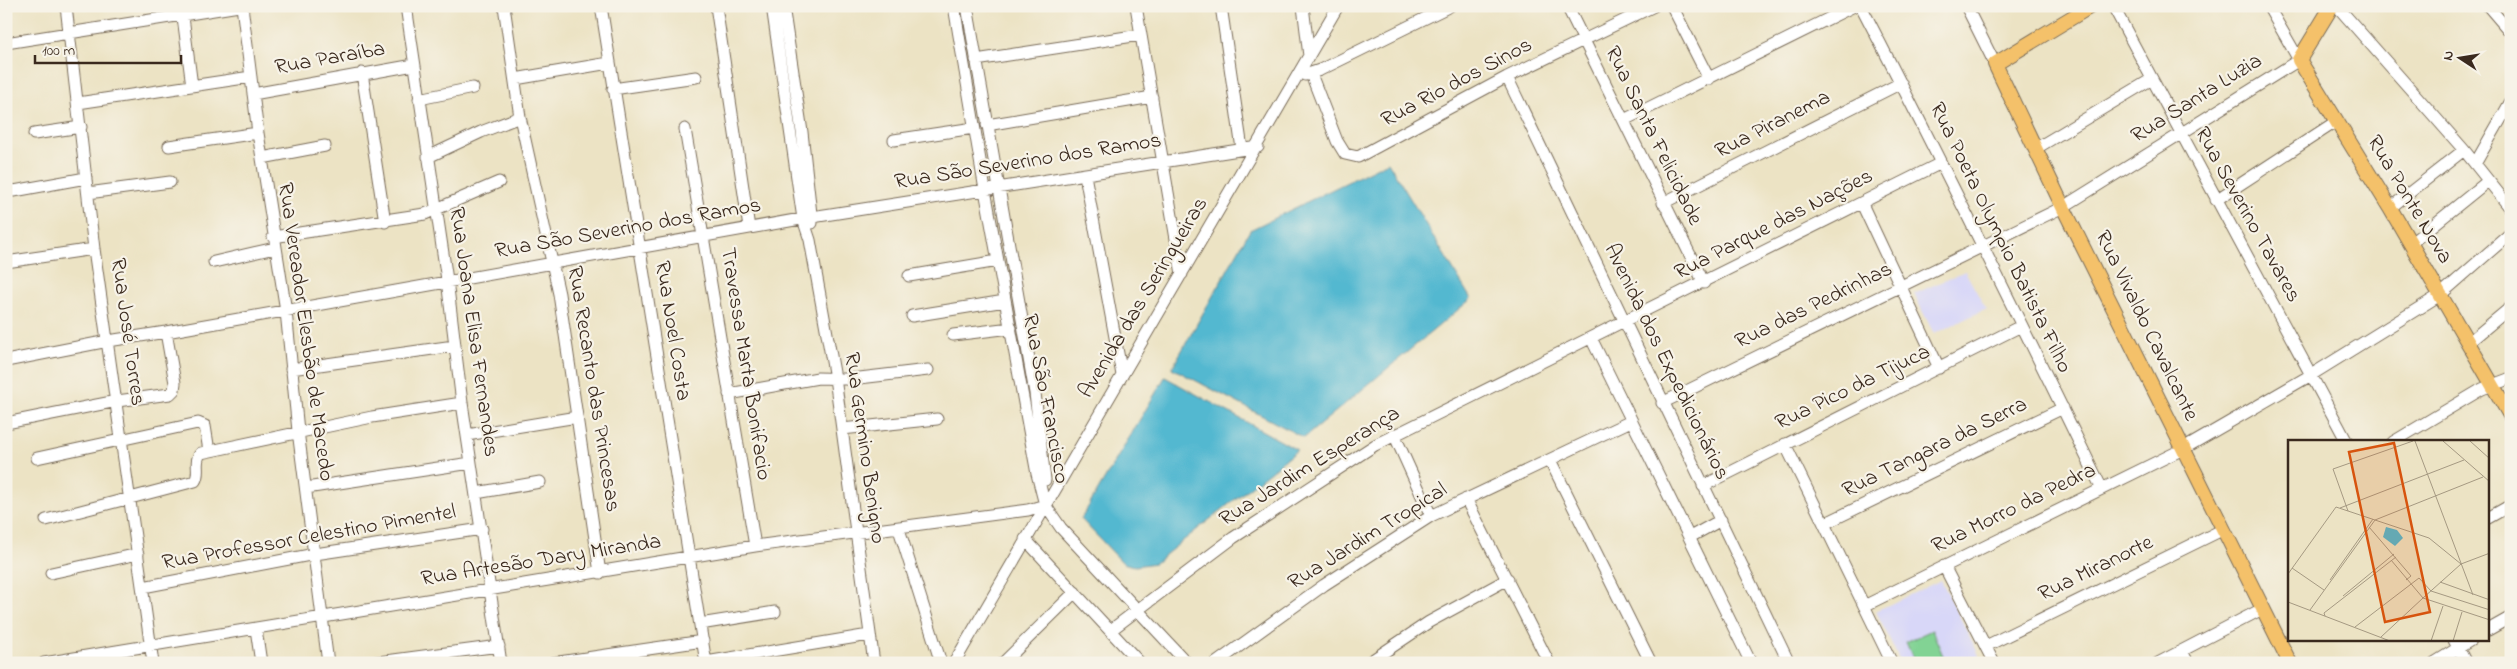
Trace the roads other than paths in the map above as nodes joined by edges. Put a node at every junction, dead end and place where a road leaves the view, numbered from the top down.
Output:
1 (66, 6) edge
2 (241, 6) edge
3 (406, 6) edge
4 (504, 6) edge
5 (601, 6) edge
6 (716, 6) edge
7 (772, 6) edge
8 (783, 6) edge
9 (954, 6) edge
10 (967, 6) edge
11 (1221, 6) edge
12 (1303, 6) edge
13 (1338, 6) edge
14 (1450, 6) edge
15 (1567, 6) edge
16 (1654, 6) edge
17 (1672, 6) edge
18 (1854, 6) edge
19 (1861, 6) edge
20 (1966, 6) edge
21 (2091, 6) edge
22 (2113, 6) edge
23 (2268, 6) edge
24 (2332, 6) edge
25 (2337, 6) edge
26 (2488, 6) edge
27 (1139, 7) edge
28 (184, 17) junction
29 (69, 33) junction
30 (2511, 33) edge
31 (1140, 34) junction
32 (1583, 40) junction
33 (6, 43) edge
34 (1309, 56) junction
35 (976, 60) junction
36 (2299, 60) junction
37 (609, 63) junction
38 (1995, 64) junction
39 (414, 65) junction
40 (362, 73) junction
41 (1305, 75) junction
42 (251, 77) junction
43 (696, 77) dead end
44 (1507, 77) junction
45 (514, 79) junction
46 (1709, 79) junction
47 (2152, 79) junction
48 (1901, 83) junction
49 (192, 86) junction
50 (473, 88) dead end
51 (613, 89) junction
52 (253, 94) junction
53 (1152, 97) junction
54 (419, 99) junction
55 (2511, 101) edge
56 (78, 103) junction
57 (520, 117) junction
58 (1624, 120) junction
59 (2337, 121) junction
60 (987, 124) junction
61 (81, 127) junction
62 (974, 128) junction
63 (685, 129) dead end
64 (258, 133) junction
65 (34, 134) dead end
66 (2180, 135) junction
67 (894, 140) dead end
68 (169, 146) dead end
69 (325, 146) dead end
70 (1258, 147) junction
71 (1242, 148) junction
72 (2035, 149) junction
73 (2464, 150) junction
74 (428, 157) junction
75 (262, 158) junction
76 (1162, 162) junction
77 (1941, 163) junction
78 (2475, 164) junction
79 (1085, 175) junction
80 (86, 178) junction
81 (2488, 181) junction
82 (170, 182) dead end
83 (499, 182) dead end
84 (6, 188) edge
85 (998, 188) junction
86 (985, 190) junction
87 (88, 193) junction
88 (2216, 200) junction
89 (1664, 202) junction
90 (1862, 204) junction
91 (2063, 207) junction
92 (2390, 208) junction
93 (2511, 209) edge
94 (435, 211) junction
95 (808, 218) junction
96 (385, 222) junction
97 (749, 228) junction
98 (2511, 233) edge
99 (703, 236) junction
100 (274, 243) junction
101 (2410, 244) junction
102 (1984, 246) junction
103 (638, 248) junction
104 (94, 249) junction
105 (998, 261) junction
106 (6, 262) edge
107 (214, 262) dead end
108 (554, 263) junction
109 (1182, 274) junction
110 (909, 276) dead end
111 (447, 280) junction
112 (1704, 283) junction
113 (1901, 286) junction
114 (2440, 295) junction
115 (1005, 301) junction
116 (2511, 307) edge
117 (286, 311) junction
118 (912, 316) dead end
119 (1624, 322) junction
120 (2021, 326) junction
121 (1011, 328) junction
122 (166, 332) junction
123 (952, 335) dead end
124 (1591, 338) junction
125 (108, 341) junction
126 (2468, 343) junction
127 (454, 346) junction
128 (6, 361) edge
129 (1939, 368) junction
130 (291, 369) junction
131 (928, 370) dead end
132 (1122, 375) junction
133 (2311, 375) junction
134 (835, 378) junction
135 (2511, 378) edge
136 (2492, 385) junction
137 (729, 394) junction
138 (117, 401) junction
139 (462, 403) junction
140 (1662, 403) junction
141 (2063, 408) junction
142 (577, 417) junction
143 (2511, 417) edge
144 (937, 419) dead end
145 (1631, 420) junction
146 (6, 423) edge
147 (842, 429) junction
148 (298, 431) junction
149 (1394, 434) junction
150 (467, 435) junction
151 (122, 440) junction
152 (2346, 440) edge
153 (2396, 440) edge
154 (1785, 444) junction
155 (2183, 449) junction
156 (203, 453) junction
157 (36, 458) dead end
158 (1550, 460) junction
159 (471, 463) junction
160 (540, 482) dead end
161 (1703, 486) junction
162 (306, 488) junction
163 (2102, 489) junction
164 (476, 493) junction
165 (131, 498) junction
166 (1466, 499) junction
167 (1045, 504) junction
168 (2511, 505) edge
169 (1431, 516) junction
170 (2490, 517) edge
171 (46, 520) dead end
172 (1720, 520) junction
173 (1824, 524) junction
174 (482, 529) junction
175 (899, 529) junction
176 (2224, 529) junction
177 (856, 534) junction
178 (1690, 537) junction
179 (1025, 539) junction
180 (755, 546) junction
181 (138, 554) junction
182 (315, 554) junction
183 (689, 557) junction
184 (1944, 566) junction
185 (51, 573) dead end
186 (600, 573) junction
187 (1508, 579) junction
188 (143, 587) junction
189 (490, 590) junction
190 (1075, 592) junction
191 (1864, 606) junction
192 (2264, 608) junction
193 (1137, 609) junction
194 (775, 612) dead end
195 (322, 617) junction
196 (2511, 617) edge
197 (700, 624) junction
198 (2490, 629) edge
199 (256, 630) junction
200 (1111, 630) junction
201 (869, 635) junction
202 (703, 640) junction
203 (2456, 644) edge
204 (151, 646) junction
205 (499, 646) junction
206 (1986, 646) junction
207 (2182, 651) junction
208 (87, 660) edge
209 (1547, 662) edge
210 (1748, 662) edge
211 (44, 663) edge
212 (153, 663) edge
213 (261, 663) edge
214 (328, 663) edge
215 (372, 663) edge
216 (501, 663) edge
217 (552, 663) edge
218 (706, 663) edge
219 (874, 663) edge
220 (941, 663) edge
221 (954, 663) edge
222 (1003, 663) edge
223 (1139, 663) edge
224 (1187, 663) edge
225 (1216, 663) edge
226 (1368, 663) edge
227 (1651, 663) edge
228 (1789, 663) edge
229 (1892, 663) edge
230 (1994, 663) edge
231 (2158, 663) edge
232 (2188, 663) edge
233 (2290, 663) edge
234 (2434, 663) edge
235 (2466, 663) edge

1 - 29 street, Rua José Torres
2 - 28 street
2 - 42 street, Rua Vereador Elesbão de Macedo
3 - 39 street, Rua Joana Elisa Fernandes
4 - 45 street, Rua Recanto das Princesas
5 - 37 street, Rua Noel Costa
6 - 97 street
7 - 95 street, Rua Germino Benigno
8 - 95 street, Rua Germino Benigno
9 - 62 street, Rua São Francisco
10 - 35 street, Rua São Francisco
11 - 71 street
12 - 34 street
13 - 34 street, Avenida das Seringueiras
14 - 41 street
15 - 32 street, Rua Santa Felicidade
16 - 32 street, Rua Rio dos Sinos
17 - 46 street
18 - 46 street
19 - 48 street, Rua Poeta Olympio Batista Filho
20 - 38 street, Rua Vivaldo Cavalcante
21 - 38 main road
22 - 47 street, Rua Severino Tavares
23 - 36 street, Rua Ponte Nova
24 - 36 main road, Rua Santa Luzia
25 - 73 street
26 - 30 street
27 - 31 street
28 - 29 street
28 - 49 street
29 - 33 street
29 - 56 street, Rua José Torres
31 - 35 street
31 - 53 street
32 - 44 street, Rua Rio dos Sinos
32 - 58 street, Rua Santa Felicidade
34 - 41 street, Avenida das Seringueiras
35 - 60 street, Rua São Francisco
36 - 59 main road, Rua Ponte Nova
36 - 66 street, Rua Santa Luzia
37 - 45 street
37 - 51 street, Rua Noel Costa
38 - 72 main road, Rua Vivaldo Cavalcante
39 - 40 street, Rua Paraíba
39 - 54 street, Rua Joana Elisa Fernandes
40 - 52 street, Rua Paraíba
40 - 96 street
41 - 44 street, Rua Rio dos Sinos
41 - 70 street, Avenida das Seringueiras
42 - 49 street, Rua Paraíba
42 - 52 street, Rua Vereador Elesbão de Macedo
43 - 51 street
44 - 119 street, Avenida dos Expedicionários
45 - 57 street, Rua Recanto das Princesas
46 - 58 street
47 - 66 street, Rua Severino Tavares
47 - 72 street
48 - 77 street, Rua Poeta Olympio Batista Filho
48 - 89 street, Rua Piranema
49 - 56 street, Rua Paraíba
50 - 54 street
51 - 103 street, Rua Noel Costa
52 - 64 street, Rua Vereador Elesbão de Macedo
53 - 60 street
53 - 76 street
54 - 74 street, Rua Joana Elisa Fernandes
55 - 78 street
56 - 61 street, Rua José Torres
57 - 74 street
57 - 108 street, Rua Recanto das Princesas
58 - 89 street, Rua Santa Felicidade
59 - 88 street
59 - 92 main road, Rua Ponte Nova
60 - 85 street, Rua São Francisco
61 - 65 street
61 - 80 street, Rua José Torres
62 - 67 street
62 - 86 street, Rua São Francisco
63 - 99 street, Travessa Marta Bonifacio
64 - 68 street
64 - 75 street, Rua Vereador Elesbão de Macedo
66 - 88 street, Rua Severino Tavares
66 - 91 street, Rua Santa Luzia
69 - 75 street
70 - 71 street, Rua São Severino dos Ramos
70 - 109 street, Avenida das Seringueiras
71 - 76 street, Rua São Severino dos Ramos
72 - 91 main road, Rua Vivaldo Cavalcante
73 - 78 street
73 - 92 street
74 - 94 street, Rua Joana Elisa Fernandes
75 - 100 street, Rua Vereador Elesbão de Macedo
76 - 79 street, Rua São Severino dos Ramos
76 - 109 street
77 - 90 street, Rua Parque das Nações
77 - 102 street, Rua Poeta Olympio Batista Filho
78 - 81 street
79 - 85 street, Rua São Severino dos Ramos
79 - 132 street
80 - 84 street
80 - 87 street, Rua José Torres
81 - 93 street
81 - 101 street
82 - 87 street
83 - 94 street
85 - 86 street, Rua São Severino dos Ramos
85 - 167 street, Rua São Francisco
86 - 95 street, Rua São Severino dos Ramos
86 - 105 street, Rua São Francisco
87 - 104 street, Rua José Torres
88 - 133 street, Rua Severino Tavares
89 - 112 street, Rua Santa Felicidade
90 - 112 street, Rua Parque das Nações
90 - 113 street
91 - 102 street, Rua Santa Luzia
91 - 155 main road, Rua Vivaldo Cavalcante
92 - 101 main road, Rua Ponte Nova
94 - 96 street
94 - 111 street, Rua Joana Elisa Fernandes
95 - 97 street, Rua São Severino dos Ramos
95 - 134 street, Rua Germino Benigno
96 - 100 street
97 - 99 street, Rua São Severino dos Ramos
98 - 114 street, Rua Morro da Pedra
99 - 103 street, Rua São Severino dos Ramos
99 - 137 street, Travessa Marta Bonifacio
100 - 107 street
100 - 117 street, Rua Vereador Elesbão de Macedo
101 - 114 main road, Rua Ponte Nova
102 - 113 street, Rua das Pedrinhas
102 - 120 street, Rua Poeta Olympio Batista Filho
103 - 108 street, Rua São Severino dos Ramos
103 - 183 street, Rua Noel Costa
104 - 106 street
104 - 125 street, Rua José Torres
105 - 110 street
105 - 115 street, Rua São Francisco
108 - 111 street, Rua São Severino dos Ramos
108 - 142 street, Rua Recanto das Princesas
109 - 132 street, Avenida das Seringueiras
111 - 117 street, Rua São Severino dos Ramos
111 - 127 street, Rua Joana Elisa Fernandes
112 - 119 street, Rua Parque das Nações
113 - 129 street
113 - 140 street, Rua das Pedrinhas
114 - 126 main road, Rua Ponte Nova
114 - 133 street, Rua Morro da Pedra
115 - 118 street
115 - 121 street, Rua São Francisco
116 - 126 street
117 - 122 street, Rua São Severino dos Ramos
117 - 130 street, Rua Vereador Elesbão de Macedo
119 - 124 street, Rua Jardim Esperança
119 - 140 street, Avenida dos Expedicionários
120 - 129 street, Rua Pico da Tijuca
120 - 141 street, Rua Poeta Olympio Batista Filho
121 - 123 street
121 - 167 street, Rua São Francisco
122 - 125 street, Rua São Severino dos Ramos
122 - 138 street
124 - 145 street
124 - 149 street, Rua Jardim Esperança
125 - 128 street, Rua São Severino dos Ramos
125 - 138 street, Rua José Torres
126 - 136 main road, Rua Ponte Nova
127 - 130 street
127 - 139 street, Rua Joana Elisa Fernandes
129 - 154 street, Rua Pico da Tijuca
130 - 148 street, Rua Vereador Elesbão de Macedo
131 - 134 street
132 - 167 street, Avenida das Seringueiras
133 - 152 street, Rua Severino Tavares
133 - 155 street, Rua Morro da Pedra
134 - 137 street
134 - 147 street, Rua Germino Benigno
135 - 136 street
136 - 143 main road, Rua Ponte Nova
136 - 153 street
137 - 180 street, Travessa Marta Bonifacio
138 - 146 street
138 - 151 street, Rua José Torres
139 - 148 street
139 - 150 street, Rua Joana Elisa Fernandes
140 - 161 street, Avenida dos Expedicionários
141 - 163 street, Rua Poeta Olympio Batista Filho
141 - 173 street, Rua Tangara da Serra
142 - 150 street
142 - 186 street, Rua Recanto das Princesas
144 - 147 street
145 - 158 street, Rua Jardim Tropical
145 - 178 street
147 - 177 street, Rua Germino Benigno
148 - 156 street
148 - 162 street, Rua Vereador Elesbão de Macedo
149 - 169 street
149 - 193 street, Rua Jardim Esperança
150 - 159 street, Rua Joana Elisa Fernandes
151 - 156 street
151 - 157 street
151 - 165 street, Rua José Torres
154 - 161 street, Rua Pico da Tijuca
154 - 173 street
155 - 163 street, Rua Morro da Pedra
155 - 176 main road, Rua Vivaldo Cavalcante
156 - 165 street
158 - 166 street, Rua Jardim Tropical
158 - 227 street
159 - 162 street
159 - 164 street, Rua Joana Elisa Fernandes
160 - 164 street
161 - 172 street, Avenida dos Expedicionários
162 - 182 street, Rua Vereador Elesbão de Macedo
163 - 184 street, Rua Morro da Pedra
164 - 174 street, Rua Joana Elisa Fernandes
165 - 171 street
165 - 181 street, Rua José Torres
166 - 169 street, Rua Jardim Tropical
166 - 187 street
167 - 175 street, Rua Artesão Dary Miranda
167 - 179 street, Avenida das Seringueiras
167 - 193 street
168 - 170 street
169 - 225 street, Rua Jardim Tropical
172 - 178 street
172 - 228 street, Avenida dos Expedicionários
173 - 191 street
174 - 182 street, Rua Professor Celestino Pimentel
174 - 189 street, Rua Joana Elisa Fernandes
175 - 177 street, Rua Artesão Dary Miranda
175 - 220 street
176 - 192 main road, Rua Vivaldo Cavalcante
176 - 206 street, Rua Miranorte
177 - 180 street, Rua Artesão Dary Miranda
177 - 201 street, Rua Germino Benigno
178 - 210 street
179 - 190 street
179 - 221 street, Avenida das Seringueiras
180 - 183 street, Rua Artesão Dary Miranda
181 - 185 street
181 - 188 street, Rua José Torres
182 - 188 street, Rua Professor Celestino Pimentel
182 - 195 street, Rua Vereador Elesbão de Macedo
183 - 186 street, Rua Artesão Dary Miranda
183 - 197 street, Rua Noel Costa
184 - 191 street, Rua Morro da Pedra
184 - 206 street
186 - 189 street, Rua Artesão Dary Miranda
187 - 209 street
187 - 226 street
188 - 204 street, Rua José Torres
189 - 195 street, Rua Artesão Dary Miranda
189 - 205 street, Rua Joana Elisa Fernandes
190 - 200 street
190 - 222 street
191 - 229 street
192 - 207 street
192 - 233 main road, Rua Vivaldo Cavalcante
193 - 200 street, Rua Jardim Esperança
193 - 224 street
194 - 197 street
195 - 199 street, Rua Artesão Dary Miranda
195 - 214 street, Rua Vereador Elesbão de Macedo
196 - 198 street
197 - 202 street, Rua Noel Costa
199 - 204 street, Rua Artesão Dary Miranda
199 - 213 street
200 - 223 street
201 - 218 street
201 - 219 street, Rua Germino Benigno
202 - 217 street
202 - 218 street, Rua Noel Costa
203 - 234 street
203 - 235 street
204 - 208 street, Rua Artesão Dary Miranda
204 - 212 street, Rua José Torres
205 - 215 street
205 - 216 street, Rua Joana Elisa Fernandes
206 - 230 street
207 - 231 street
207 - 232 street
208 - 211 street, Rua Artesão Dary Miranda

